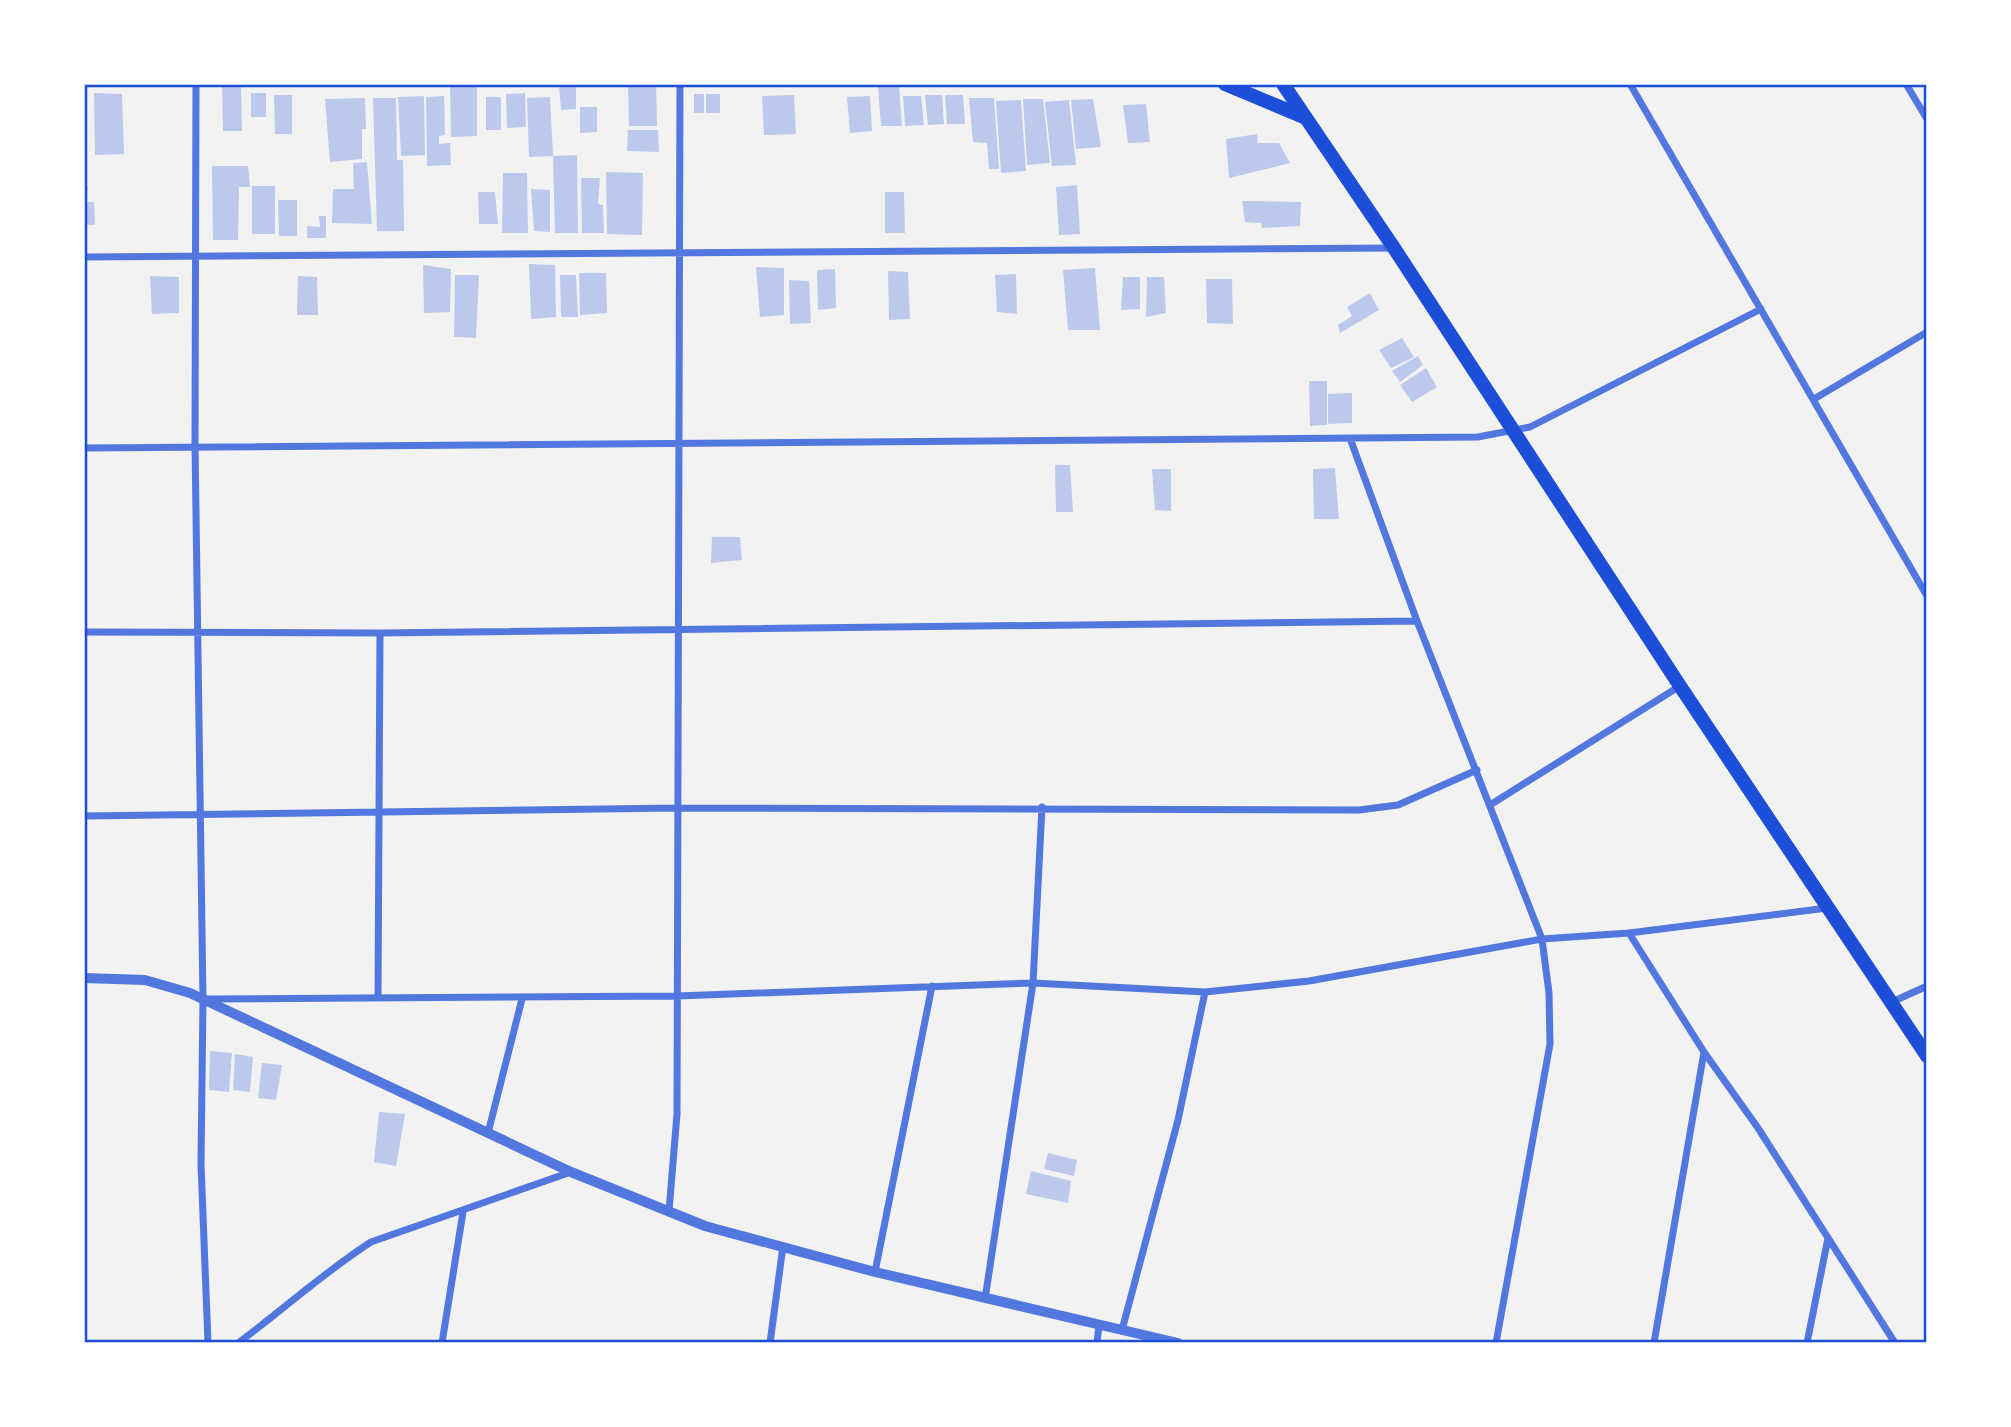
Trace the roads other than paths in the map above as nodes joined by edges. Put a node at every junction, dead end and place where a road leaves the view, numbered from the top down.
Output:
1 (196, 84) edge
2 (680, 84) edge
3 (1225, 84) edge
4 (1283, 84) edge
5 (1630, 84) edge
6 (1906, 84) edge
7 (1306, 118) junction
8 (1927, 120) edge
9 (1394, 248) junction
10 (679, 255) junction
11 (84, 257) edge
12 (194, 258) junction
13 (1761, 309) junction
14 (1927, 332) edge
15 (1814, 399) junction
16 (1516, 432) junction
17 (1351, 441) junction
18 (195, 444) junction
19 (677, 444) junction
20 (84, 447) edge
21 (1927, 596) edge
22 (1417, 621) junction
23 (677, 630) junction
24 (197, 631) junction
25 (84, 632) edge
26 (380, 633) junction
27 (1680, 686) junction
28 (1477, 770) junction
29 (1490, 805) junction
30 (1042, 807) junction
31 (676, 808) junction
32 (378, 812) junction
33 (200, 814) junction
34 (84, 816) edge
35 (1828, 908) junction
36 (1629, 933) junction
37 (1542, 939) junction
38 (84, 978) edge
39 (1033, 983) junction
40 (932, 986) junction
41 (1927, 986) edge
42 (1205, 992) junction
43 (677, 996) junction
44 (378, 998) junction
45 (203, 999) junction
46 (522, 999) junction
47 (1892, 1002) junction
48 (1704, 1052) junction
49 (1927, 1056) edge
50 (488, 1133) junction
51 (571, 1172) junction
52 (669, 1211) junction
53 (463, 1212) junction
54 (1828, 1238) junction
55 (783, 1246) junction
56 (875, 1272) junction
57 (985, 1298) junction
58 (1099, 1325) junction
59 (1122, 1330) junction
60 (208, 1343) edge
61 (238, 1343) edge
62 (442, 1343) edge
63 (770, 1343) edge
64 (1097, 1343) edge
65 (1178, 1343) edge
66 (1496, 1343) edge
67 (1654, 1343) edge
68 (1807, 1343) edge
69 (1895, 1343) edge

1 - 12 street
2 - 10 street
3 - 7 main road
4 - 7 main road
5 - 13 street
6 - 8 street
7 - 9 main road
9 - 10 street
9 - 16 main road
10 - 12 street
10 - 19 street
11 - 12 street
12 - 18 street
13 - 15 street
13 - 16 street
14 - 15 street
15 - 21 street
16 - 17 street
16 - 27 main road
17 - 19 street
17 - 22 street
18 - 19 street
18 - 20 street
18 - 24 street
19 - 23 street
22 - 23 street
22 - 28 street
23 - 26 street
23 - 31 street
24 - 25 street
24 - 26 street
24 - 33 street
26 - 32 street
27 - 29 street
27 - 35 main road
28 - 29 street
28 - 30 street
29 - 37 street
30 - 31 street
30 - 39 street
31 - 32 street
31 - 43 street
32 - 33 street
32 - 44 street
33 - 34 street
33 - 45 street
35 - 36 street
35 - 47 main road
36 - 37 street
36 - 48 street
37 - 42 street
37 - 66 street
38 - 45 street
39 - 40 street
39 - 42 street
39 - 57 street
40 - 43 street
40 - 56 street
41 - 47 street
42 - 59 street
43 - 46 street
43 - 52 street
44 - 45 street
44 - 46 street
45 - 50 street
45 - 60 street
46 - 50 street
47 - 49 main road
48 - 54 street
48 - 67 street
50 - 51 street
51 - 52 street
51 - 53 street
52 - 55 street
53 - 61 street
53 - 62 street
54 - 68 street
54 - 69 street
55 - 56 street
55 - 63 street
56 - 57 street
57 - 58 street
58 - 59 street
58 - 64 street
59 - 65 street

